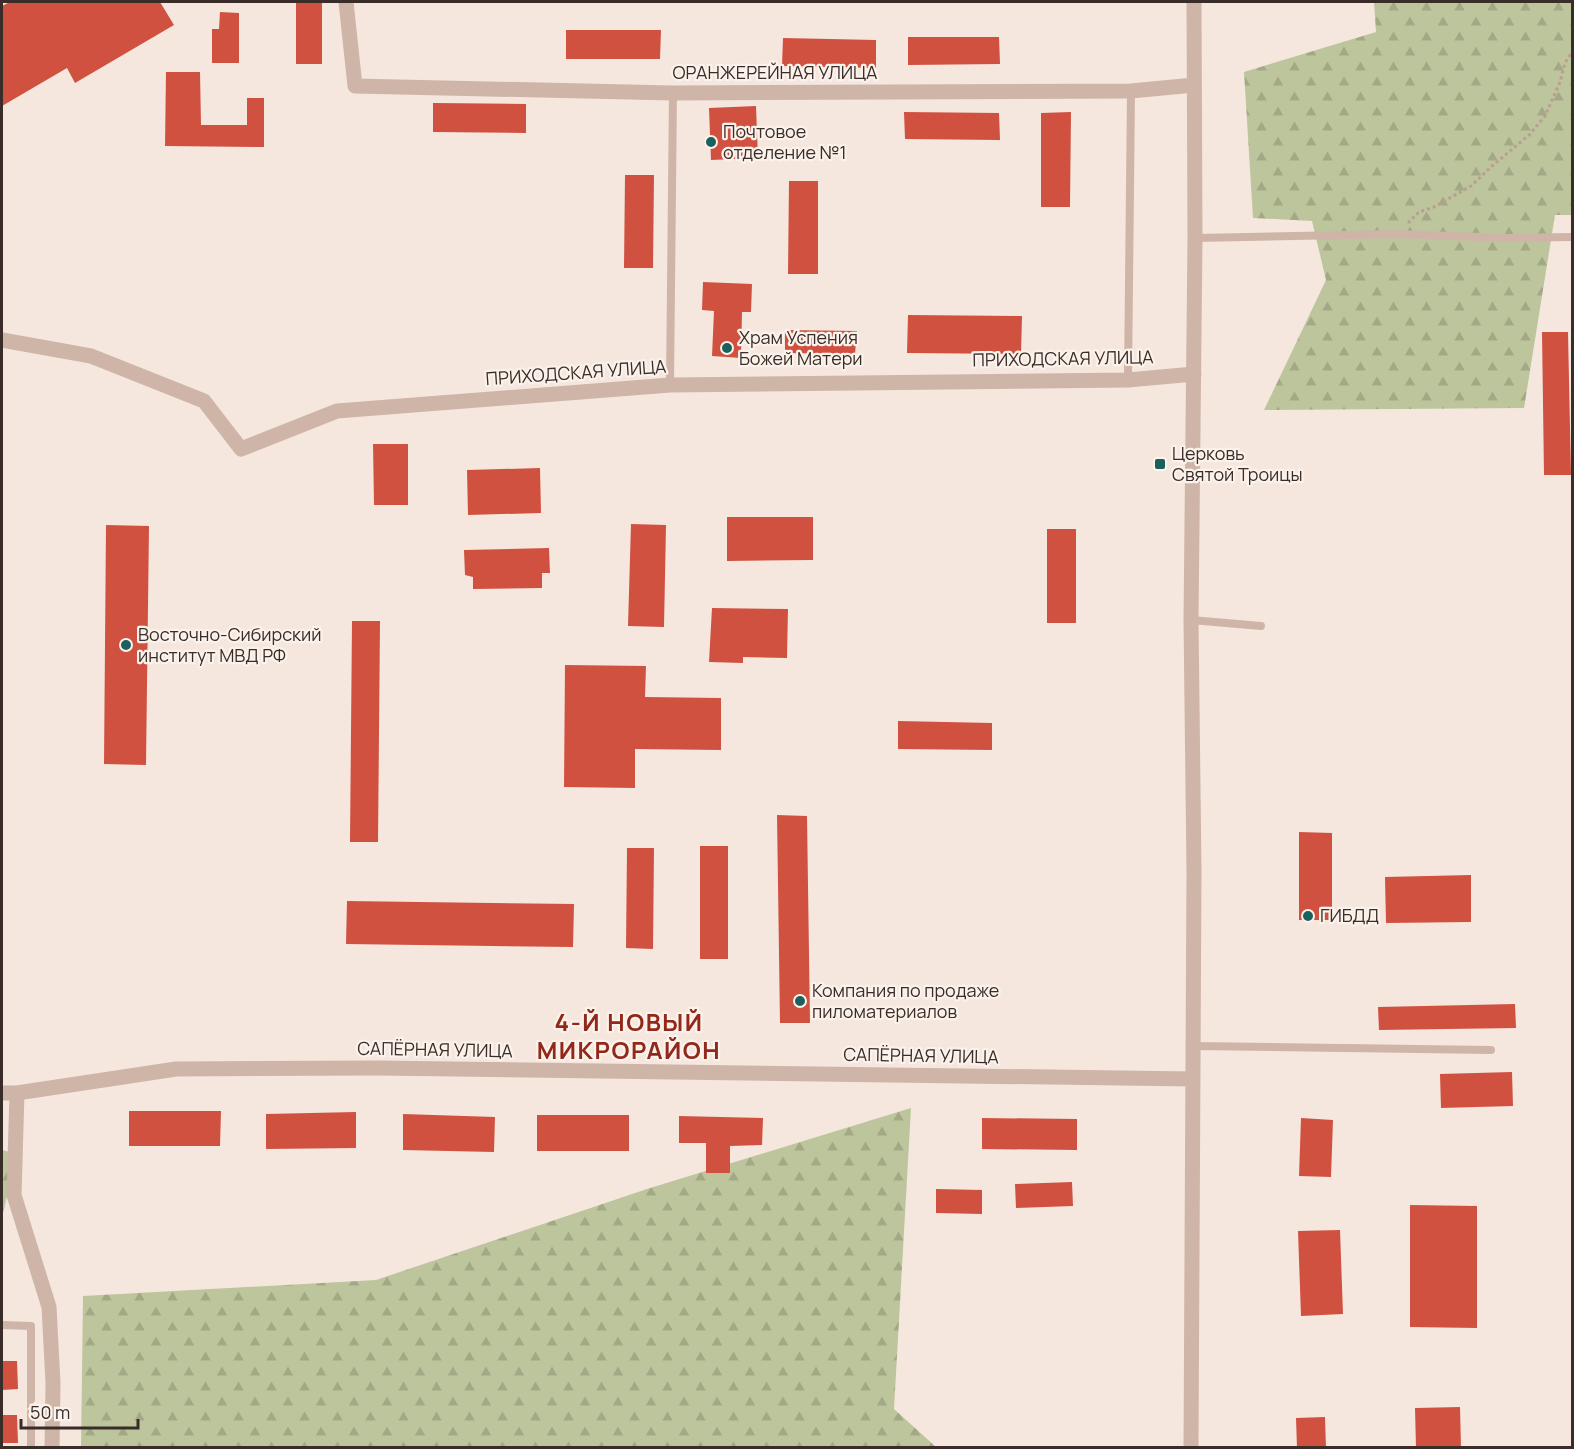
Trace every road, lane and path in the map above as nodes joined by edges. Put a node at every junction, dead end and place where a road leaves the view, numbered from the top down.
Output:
1 (346, 2) edge
2 (1194, 2) edge
3 (1572, 52) edge
4 (1194, 85) junction
5 (1131, 91) junction
6 (673, 93) junction
7 (1395, 234) junction
8 (1572, 237) edge
9 (1195, 238) junction
10 (2, 340) edge
11 (1194, 374) junction
12 (1128, 380) junction
13 (670, 385) junction
14 (1191, 620) junction
15 (1261, 626) dead end
16 (1193, 1046) junction
17 (1491, 1050) dead end
18 (1193, 1079) junction
19 (2, 1093) edge
20 (17, 1093) junction
21 (2, 1325) edge
22 (31, 1448) edge
23 (52, 1448) edge
24 (1191, 1448) edge

1 - 6 street, ОРАНЖЕРЕЙНАЯ УЛИЦА
2 - 4 street
3 - 7 path
4 - 5 street, ОРАНЖЕРЕЙНАЯ УЛИЦА
4 - 9 street
5 - 6 street, ОРАНЖЕРЕЙНАЯ УЛИЦА
5 - 12 lane
6 - 13 lane
7 - 8 lane
7 - 9 lane
9 - 11 street
10 - 13 street, ПРИХОДСКАЯ УЛИЦА
11 - 12 street, ПРИХОДСКАЯ УЛИЦА
11 - 14 street
12 - 13 street, ПРИХОДСКАЯ УЛИЦА
14 - 15 lane
14 - 16 street
16 - 17 lane
16 - 18 street
18 - 20 street, САПЁРНАЯ УЛИЦА
18 - 24 street
19 - 20 street, САПЁРНАЯ УЛИЦА
20 - 23 street
21 - 22 lane

